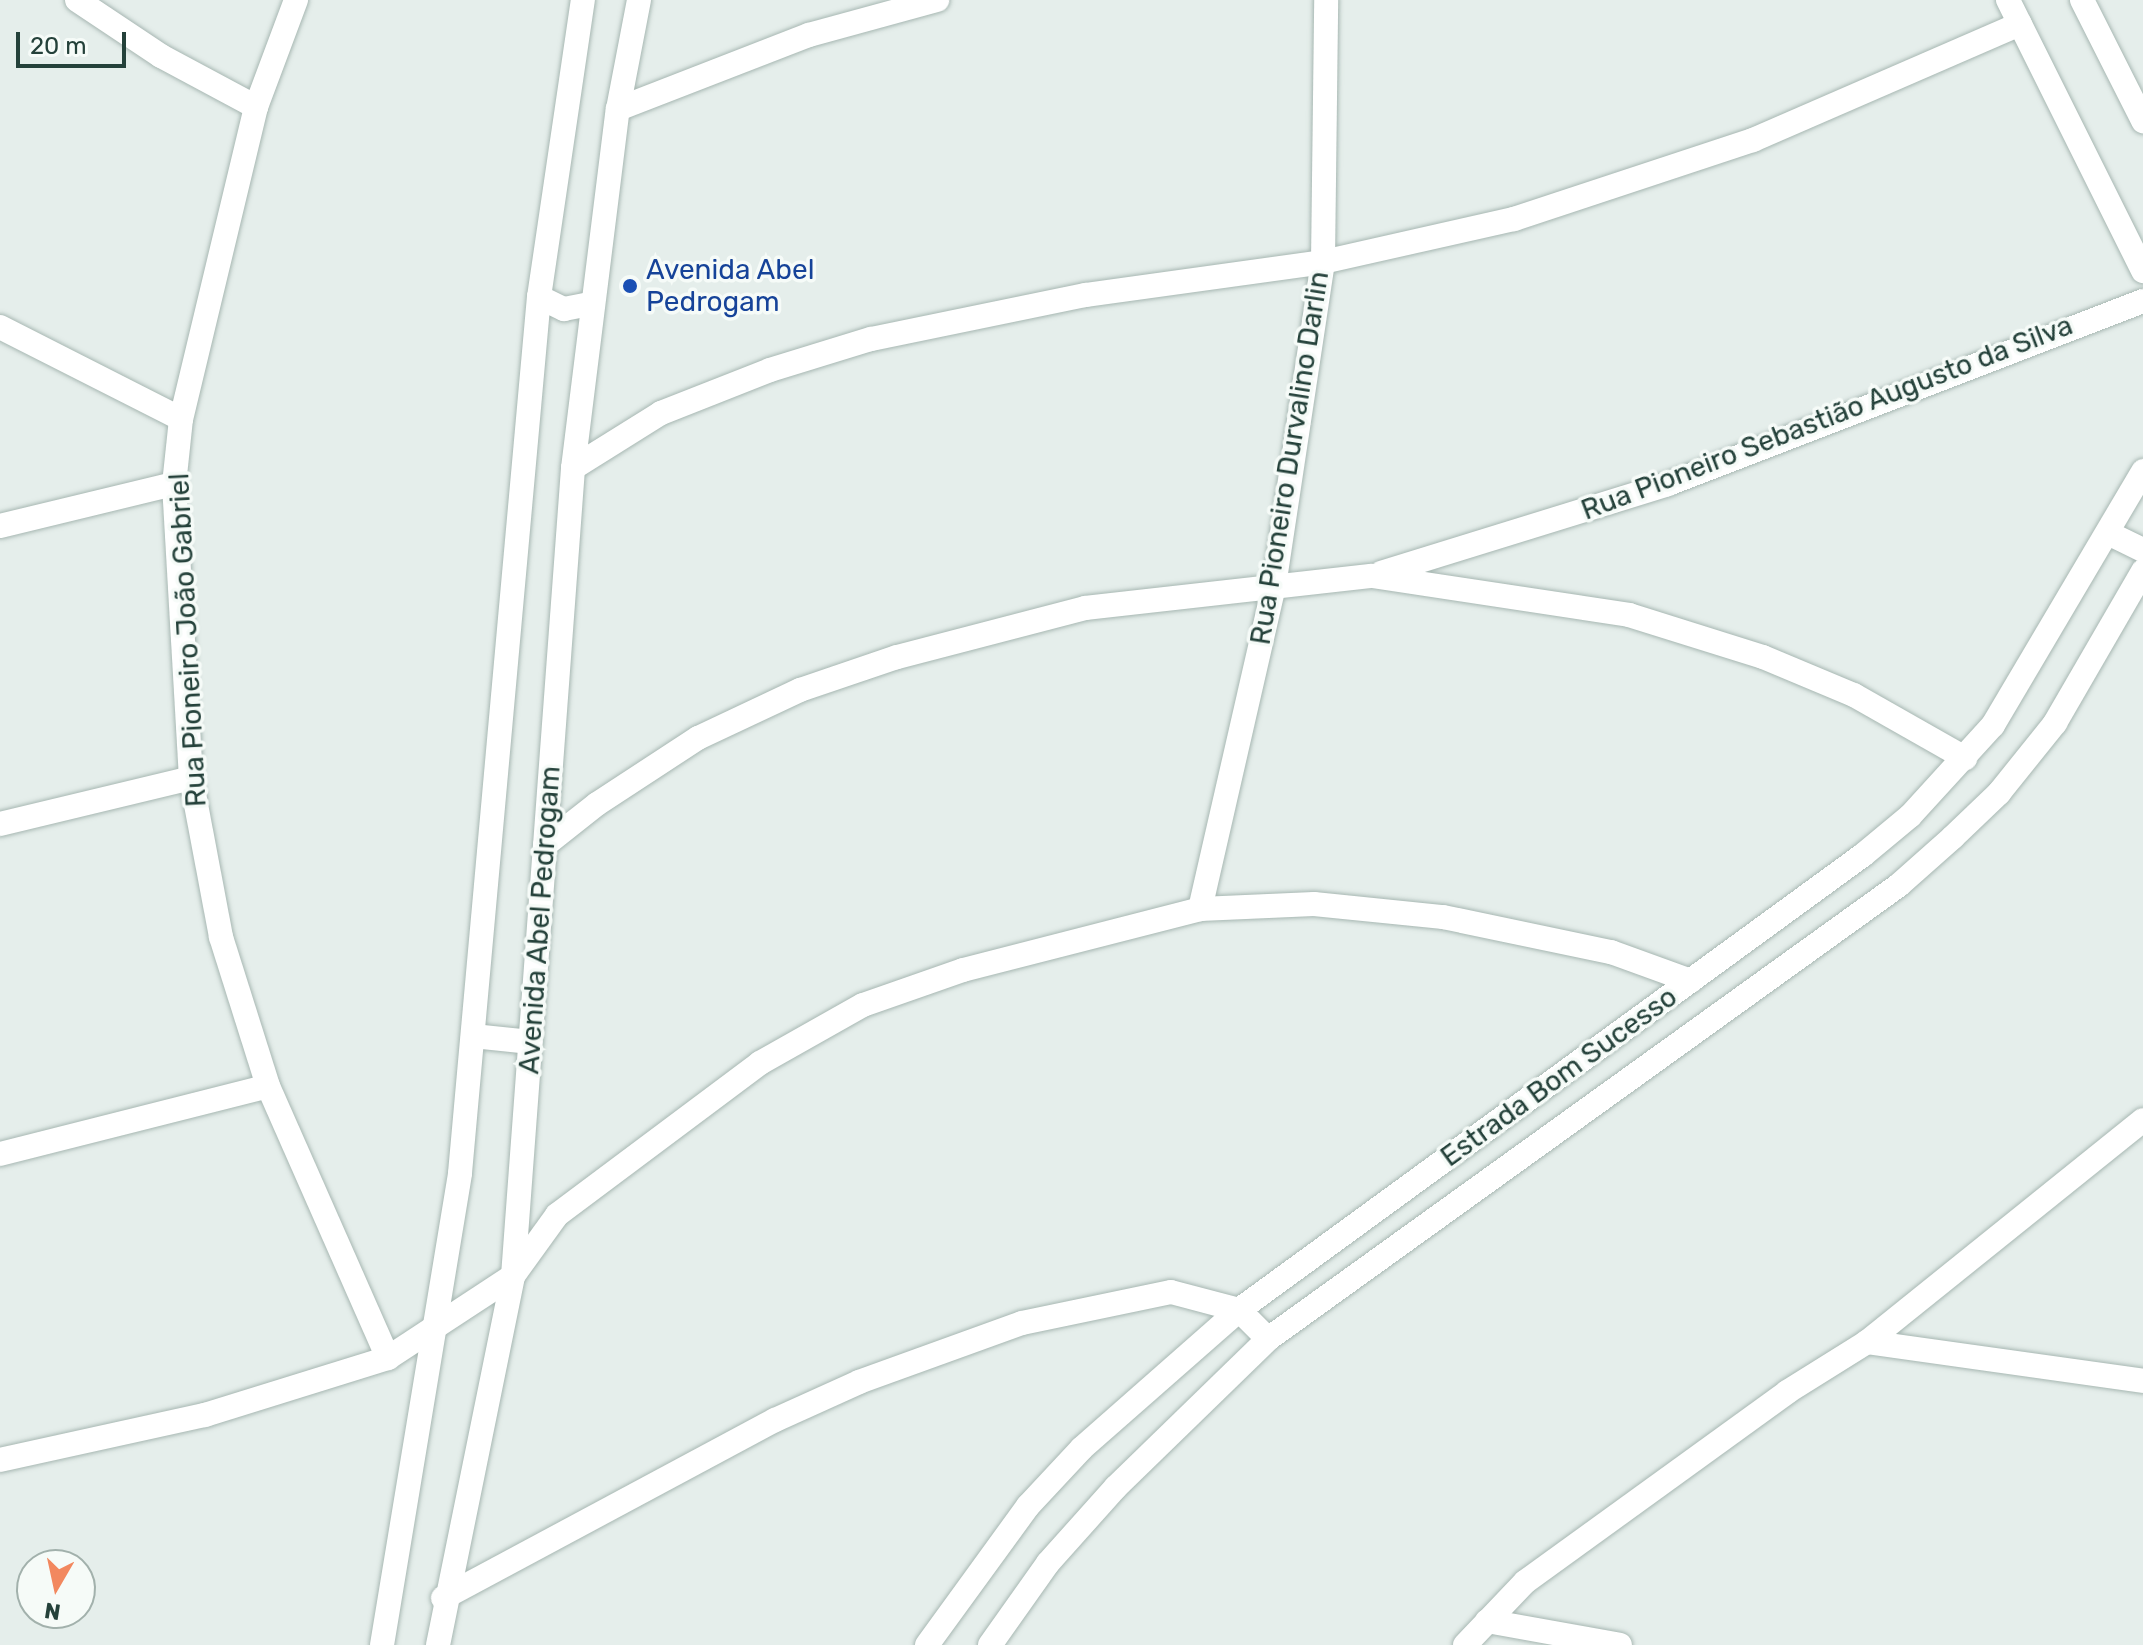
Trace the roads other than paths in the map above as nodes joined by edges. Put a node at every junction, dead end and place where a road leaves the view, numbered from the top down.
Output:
1 (77, 0) edge
2 (296, 0) edge
3 (583, 0) edge
4 (639, 0) edge
5 (937, 0) edge
6 (1326, 0) edge
7 (2008, 0) edge
8 (2082, 0) edge
9 (2020, 24) junction
10 (256, 107) junction
11 (618, 109) junction
12 (2143, 121) edge
13 (1323, 262) junction
14 (2143, 271) edge
15 (539, 297) junction
16 (2143, 301) edge
17 (590, 304) junction
18 (0, 327) edge
19 (181, 419) junction
20 (573, 468) junction
21 (2143, 471) edge
22 (174, 484) junction
23 (0, 526) edge
24 (2108, 533) junction
25 (2143, 550) edge
26 (2143, 571) edge
27 (1372, 576) junction
28 (1274, 586) junction
29 (1965, 758) junction
30 (191, 778) junction
31 (0, 824) edge
32 (545, 845) junction
33 (1200, 909) junction
34 (1691, 981) junction
35 (473, 1036) junction
36 (531, 1042) junction
37 (268, 1086) junction
38 (2143, 1120) edge
39 (0, 1154) edge
40 (513, 1276) junction
41 (1239, 1310) junction
42 (438, 1323) junction
43 (1268, 1339) junction
44 (1867, 1342) junction
45 (388, 1358) junction
46 (2143, 1381) edge
47 (0, 1460) edge
48 (443, 1598) junction
49 (1487, 1621) junction
50 (382, 1645) edge
51 (438, 1645) edge
52 (927, 1645) edge
53 (990, 1645) edge
54 (1465, 1645) edge
55 (1620, 1645) edge

1 - 10 street
2 - 10 street, Rua Pioneiro João Gabriel
3 - 15 street, Avenida Abel Pedrogam
4 - 11 street, Avenida Abel Pedrogam
5 - 11 street
6 - 13 street, Rua Pioneiro Durvalino Darlin
7 - 9 street
8 - 12 street
9 - 13 street
9 - 14 street
10 - 19 street, Rua Pioneiro João Gabriel
11 - 17 street, Avenida Abel Pedrogam
13 - 20 street
13 - 28 street, Rua Pioneiro Durvalino Darlin
15 - 17 street
15 - 35 street, Avenida Abel Pedrogam
16 - 27 street, Rua Pioneiro Sebastião Augusto da Silva
17 - 20 street, Avenida Abel Pedrogam
18 - 19 street
19 - 22 street, Rua Pioneiro João Gabriel
20 - 32 street, Avenida Abel Pedrogam
21 - 24 street, Estrada Bom Sucesso
22 - 23 street
22 - 30 street, Rua Pioneiro João Gabriel
24 - 25 street
24 - 29 street, Estrada Bom Sucesso
26 - 43 street, Estrada Bom Sucesso
27 - 28 street
27 - 29 street
28 - 32 street
28 - 33 street, Rua Pioneiro Durvalino Darlin
29 - 34 street, Estrada Bom Sucesso
30 - 31 street
30 - 37 street, Rua Pioneiro João Gabriel
32 - 36 street, Avenida Abel Pedrogam
33 - 34 street
33 - 40 street
34 - 41 street, Estrada Bom Sucesso
35 - 36 street
35 - 42 street, Avenida Abel Pedrogam
36 - 40 street, Avenida Abel Pedrogam
37 - 39 street
37 - 45 street, Rua Pioneiro João Gabriel
38 - 44 street
40 - 42 street
40 - 48 street, Avenida Abel Pedrogam
41 - 43 street
41 - 48 street
41 - 52 street, Estrada Bom Sucesso
42 - 45 street
42 - 50 street, Avenida Abel Pedrogam
43 - 53 street, Estrada Bom Sucesso
44 - 46 street
44 - 49 street
45 - 47 street
48 - 51 street, Avenida Abel Pedrogam
49 - 54 street
49 - 55 street

